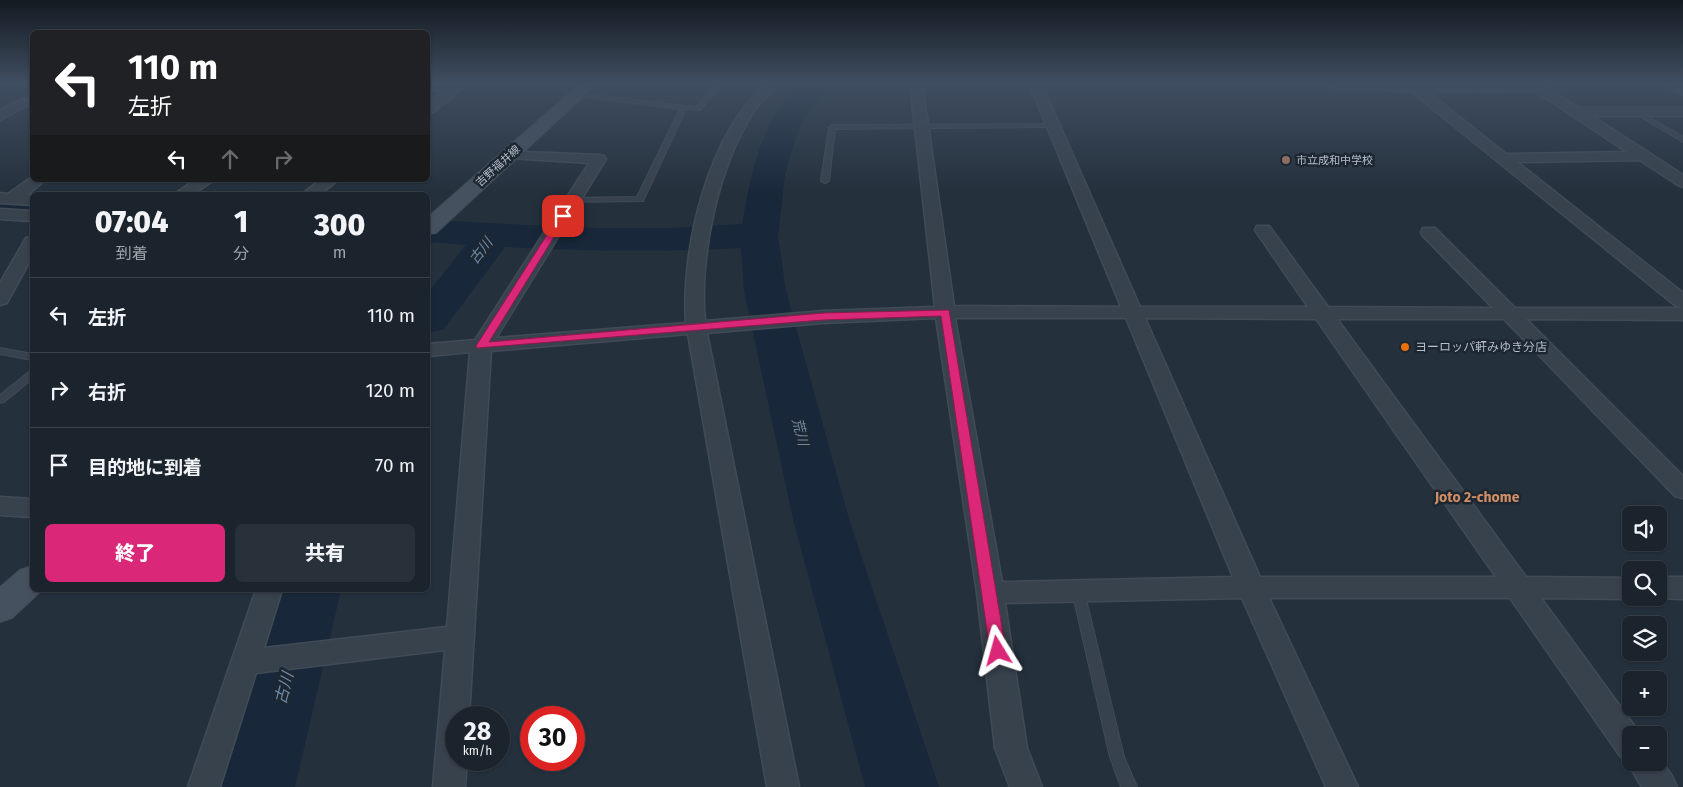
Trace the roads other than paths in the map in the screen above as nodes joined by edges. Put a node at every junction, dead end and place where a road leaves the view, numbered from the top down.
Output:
1 (548, 120) edge
2 (678, 120) edge
3 (743, 120) edge
4 (921, 120) edge
5 (1052, 120) edge
6 (1455, 120) edge
7 (1588, 120) edge
8 (1649, 120) edge
9 (1055, 126) junction
10 (922, 127) junction
11 (1683, 140) edge
12 (510, 154) junction
13 (1644, 156) junction
14 (1503, 158) junction
15 (33, 182) edge
16 (203, 182) edge
17 (327, 182) edge
18 (826, 182) dead end
19 (1683, 182) edge
20 (186, 192) edge
21 (313, 192) edge
22 (5, 198) edge
23 (30, 200) edge
24 (573, 200) junction
25 (0, 214) edge
26 (30, 216) edge
27 (430, 224) edge
28 (1263, 230) dead end
29 (1429, 232) dead end
30 (30, 245) edge
31 (5, 283) edge
32 (0, 299) edge
33 (1683, 302) edge
34 (945, 312) junction
35 (1134, 314) junction
36 (1323, 314) junction
37 (1509, 314) junction
38 (1683, 314) edge
39 (696, 327) junction
40 (481, 346) junction
41 (0, 350) edge
42 (430, 350) edge
43 (30, 357) edge
44 (30, 376) edge
45 (0, 400) edge
46 (1683, 490) edge
47 (0, 506) edge
48 (30, 508) edge
49 (30, 581) edge
50 (1251, 587) junction
51 (1518, 588) junction
52 (1622, 588) edge
53 (1667, 588) edge
54 (1683, 588) edge
55 (1078, 591) junction
56 (269, 592) edge
57 (990, 594) junction
58 (0, 608) edge
59 (460, 637) junction
60 (255, 661) junction
61 (1622, 733) edge
62 (1649, 771) edge
63 (204, 787) edge
64 (448, 787) edge
65 (783, 787) edge
66 (1026, 787) edge
67 (1129, 787) edge
68 (1342, 787) edge
69 (1661, 787) edge

1 - 12 main road, 吉野福井線
2 - 24 lane
3 - 39 street
4 - 10 street
5 - 9 street
6 - 14 street
7 - 13 street
8 - 11 lane
9 - 10 lane
9 - 35 street
10 - 18 lane
10 - 34 street
12 - 24 street
12 - 27 main road, 吉野福井線
13 - 14 street
13 - 19 street
14 - 33 street
15 - 22 street
16 - 20 street
17 - 21 street
22 - 23 street
24 - 40 street
25 - 26 street
28 - 36 street
29 - 37 street
30 - 31 street
31 - 32 street
34 - 35 street
34 - 39 street
34 - 57 street
35 - 36 street
35 - 50 street
36 - 37 street
36 - 51 street
37 - 38 street
37 - 46 street
39 - 40 street
39 - 65 street
40 - 42 street
40 - 59 street
41 - 43 lane
44 - 45 lane
47 - 48 street
49 - 58 main road
50 - 51 street
50 - 55 street
50 - 68 street
51 - 52 street
51 - 61 street
53 - 54 street
55 - 57 street
55 - 67 lane
56 - 60 street
57 - 66 street
59 - 60 street
59 - 64 street
60 - 63 street
62 - 69 street

